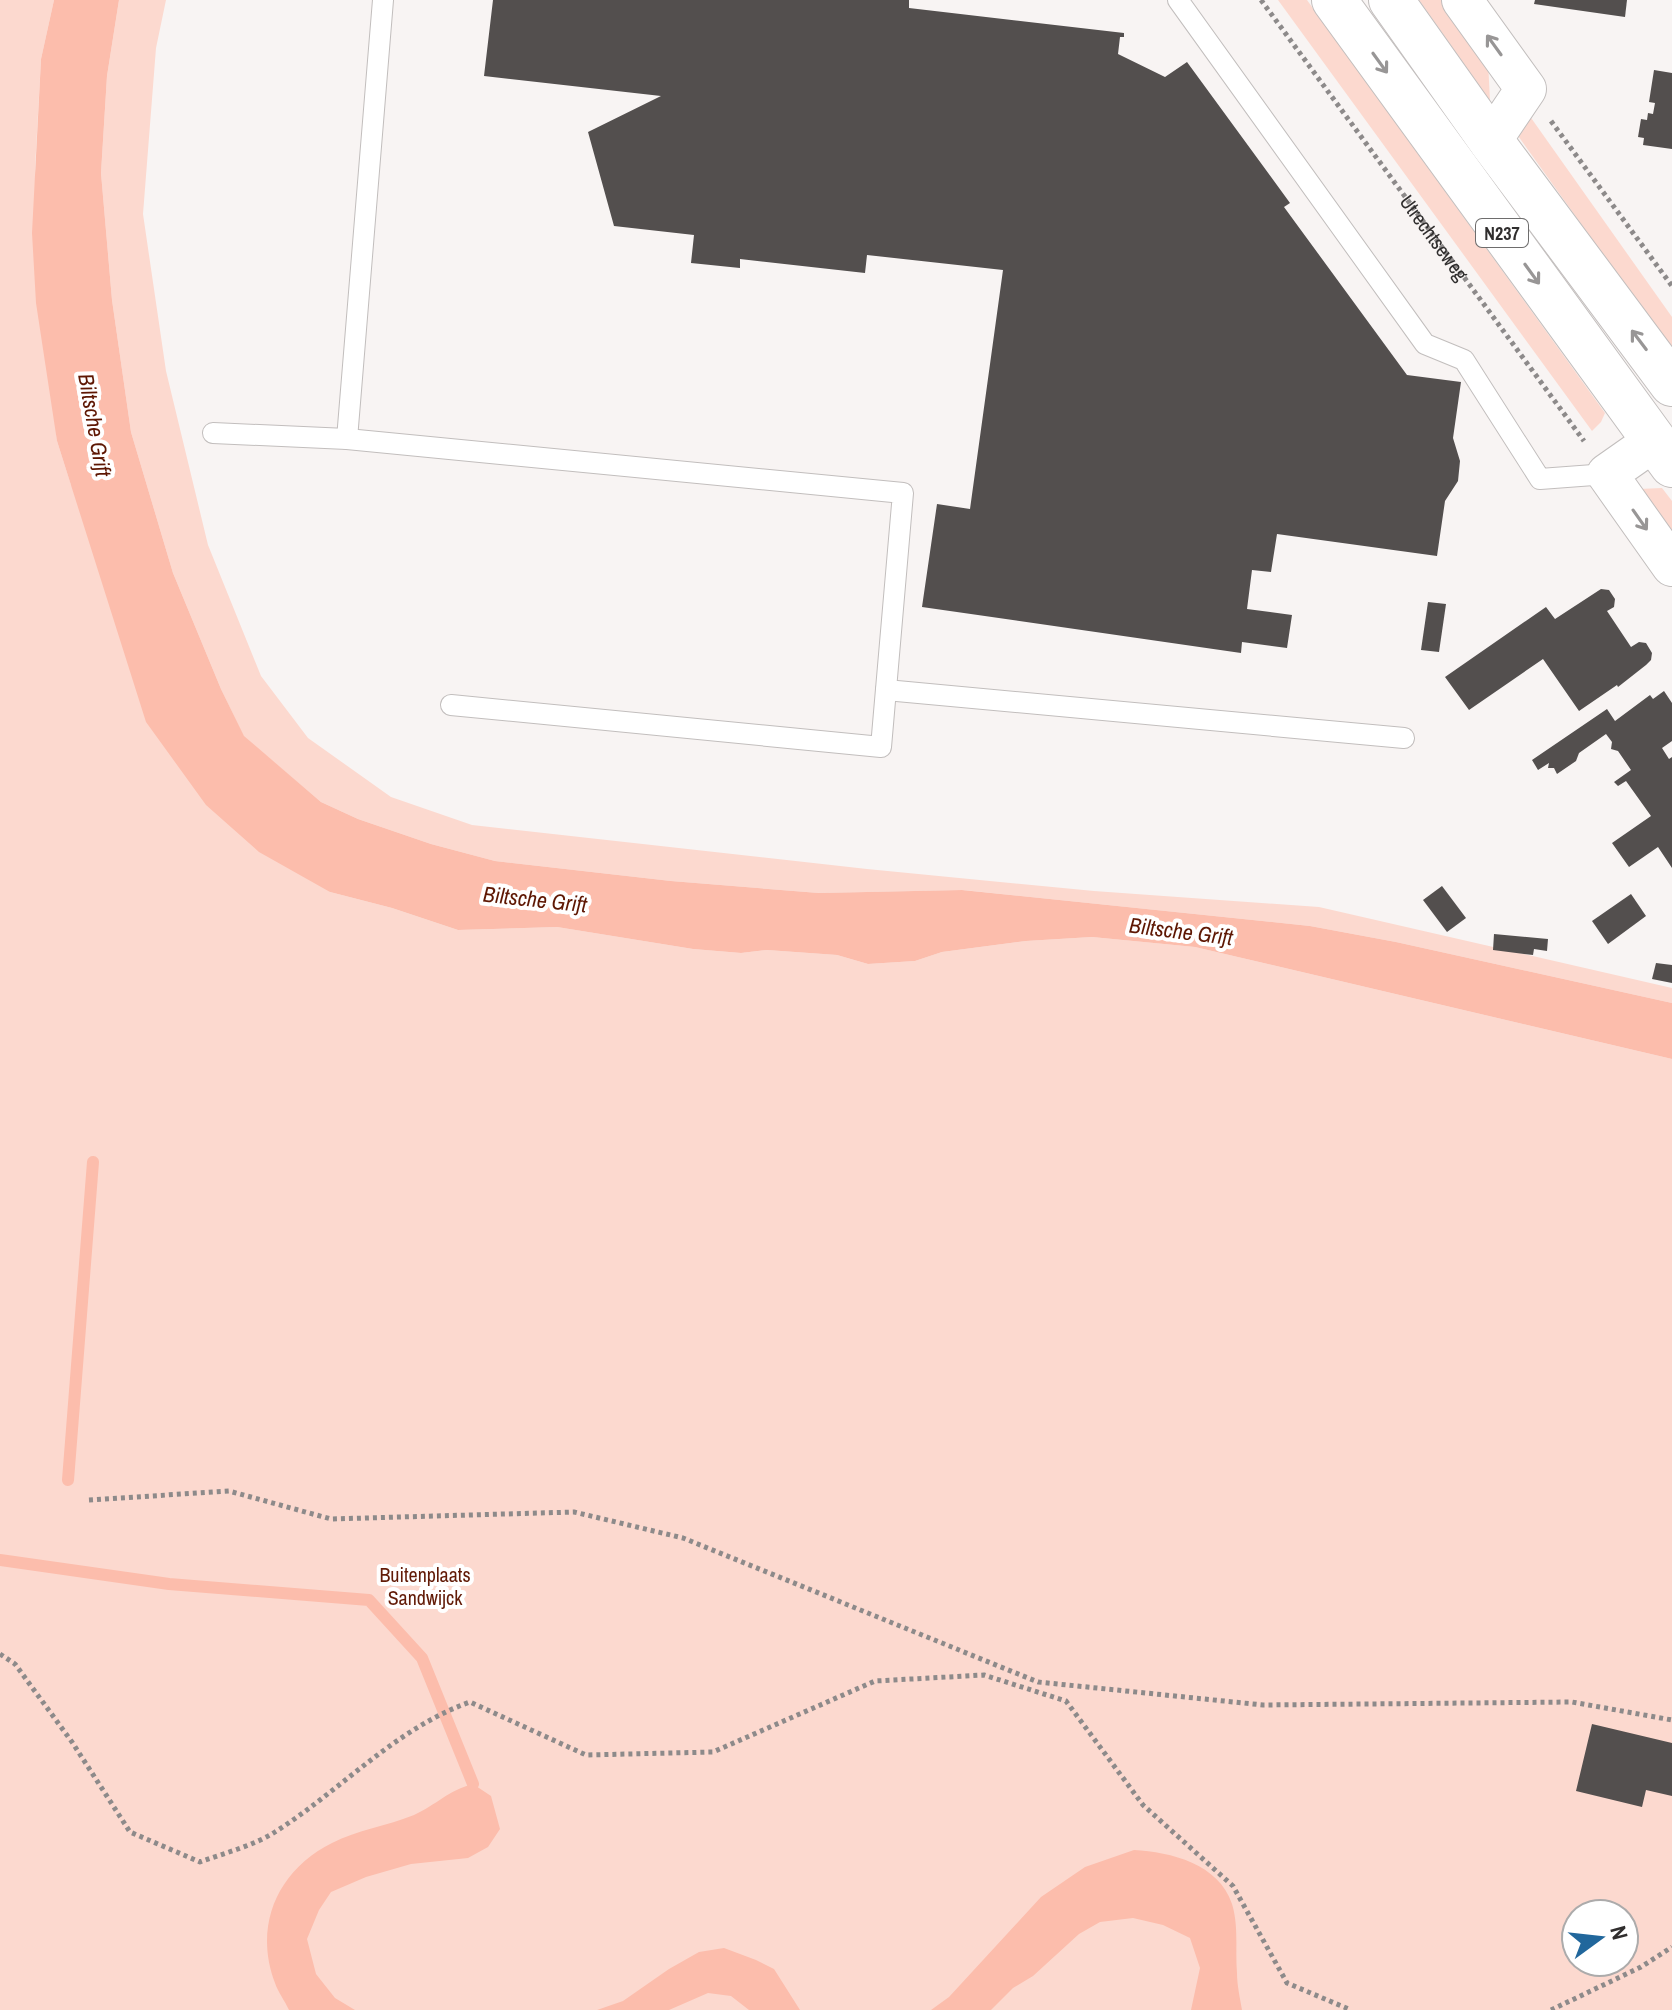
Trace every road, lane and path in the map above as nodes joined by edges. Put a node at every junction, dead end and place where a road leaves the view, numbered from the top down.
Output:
1 (383, 0) edge
2 (1178, 0) edge
3 (1261, 0) edge
4 (1334, 0) edge
5 (1391, 0) edge
6 (1462, 0) edge
7 (1526, 89) junction
8 (1491, 141) junction
9 (1672, 286) edge
10 (1672, 384) edge
11 (213, 433) dead end
12 (347, 439) junction
13 (1663, 453) edge
14 (1607, 474) junction
15 (1672, 566) edge
16 (886, 690) junction
17 (451, 705) dead end
18 (1404, 738) dead end
19 (89, 1500) dead end
20 (0, 1654) edge
21 (1672, 1720) edge
22 (1672, 1947) edge
23 (1351, 2010) edge
24 (1551, 2010) edge

1 - 12 lane
2 - 14 lane
3 - 14 path, Utrechtseweg
4 -> 13 main road, N237
5 - 8 main road, N237
7 -> 6 street
7 - 8 street
7 - 9 path
10 -> 8 main road, N237
11 - 12 lane
12 - 16 lane
13 - 14 street
14 -> 15 street
16 - 17 lane
16 - 18 lane
19 - 21 path
20 - 23 path
22 - 24 path

